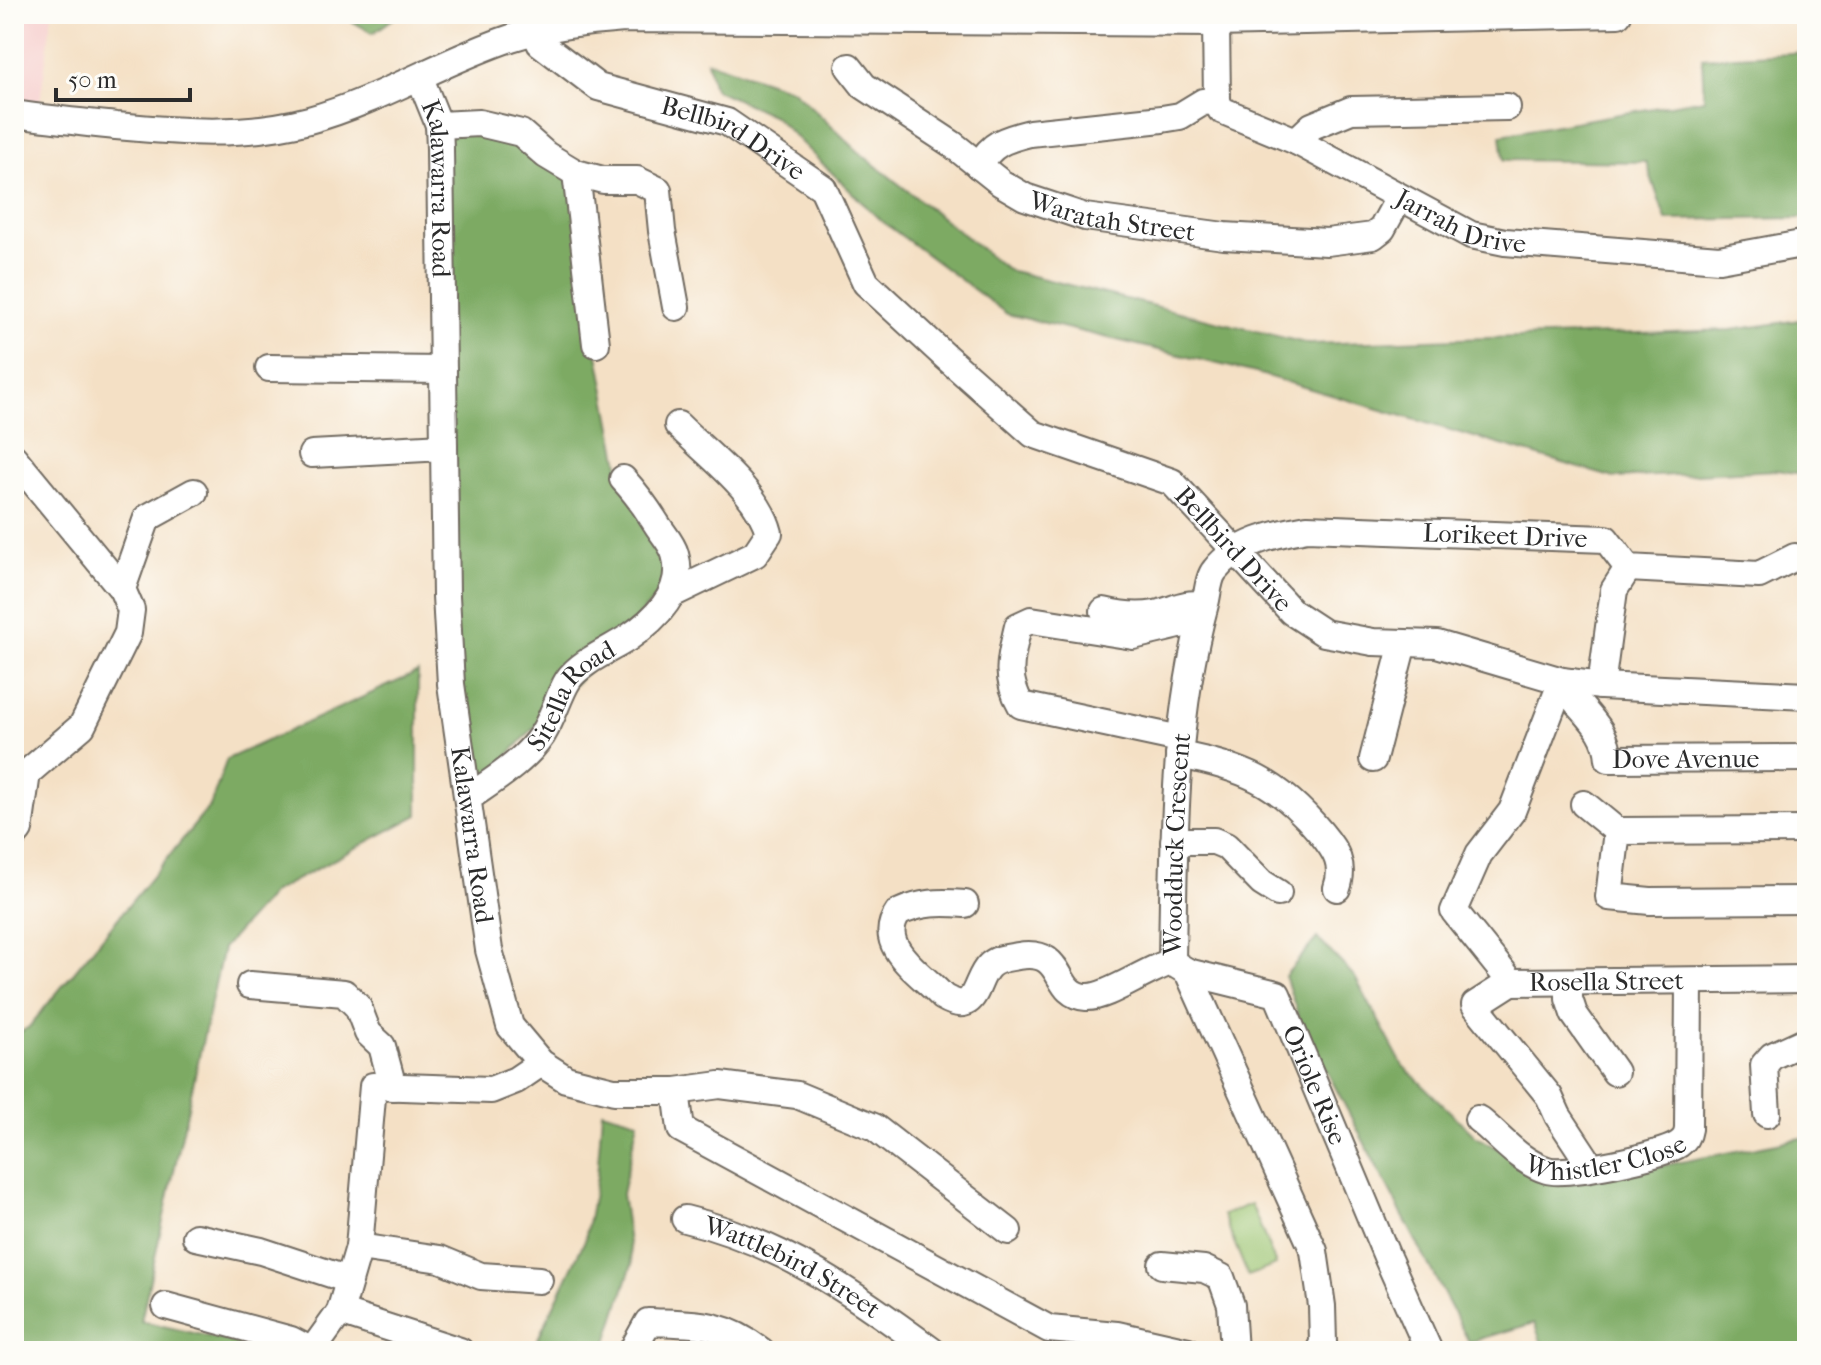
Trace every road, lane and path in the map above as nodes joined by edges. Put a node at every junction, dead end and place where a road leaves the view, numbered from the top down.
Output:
1 (1618, 14) edge
2 (624, 16) edge
3 (1216, 23) junction
4 (536, 30) junction
5 (849, 67) dead end
6 (420, 78) junction
7 (1217, 101) junction
8 (1507, 107) dead end
9 (14, 114) edge
10 (439, 125) junction
11 (1296, 141) junction
12 (979, 166) junction
13 (576, 173) junction
14 (1399, 198) junction
15 (1807, 243) edge
16 (676, 307) dead end
17 (596, 344) dead end
18 (269, 368) dead end
19 (443, 370) junction
20 (678, 425) dead end
21 (444, 447) junction
22 (312, 454) dead end
23 (14, 458) edge
24 (623, 479) dead end
25 (194, 492) dead end
26 (1235, 552) junction
27 (1807, 561) edge
28 (1628, 568) junction
29 (122, 589) junction
30 (674, 593) junction
31 (1104, 611) dead end
32 (1202, 613) junction
33 (1403, 643) junction
34 (1566, 681) junction
35 (1601, 686) junction
36 (1807, 696) edge
37 (1179, 747) junction
38 (1807, 758) edge
39 (1373, 759) dead end
40 (20, 770) edge
41 (468, 798) junction
42 (1584, 804) dead end
43 (1807, 830) edge
44 (1617, 831) junction
45 (14, 836) edge
46 (1174, 841) junction
47 (1337, 888) dead end
48 (1278, 893) dead end
49 (1807, 900) edge
50 (965, 904) dead end
51 (1180, 967) junction
52 (1807, 979) edge
53 (1689, 981) junction
54 (1511, 982) junction
55 (1569, 982) junction
56 (250, 985) dead end
57 (1807, 1040) edge
58 (541, 1063) junction
59 (1615, 1072) dead end
60 (383, 1087) junction
61 (676, 1091) junction
62 (1767, 1114) dead end
63 (1478, 1119) dead end
64 (1587, 1168) junction
65 (685, 1219) dead end
66 (1008, 1231) dead end
67 (196, 1237) dead end
68 (359, 1247) junction
69 (1162, 1265) dead end
70 (349, 1280) junction
71 (539, 1280) dead end
72 (166, 1306) dead end
73 (340, 1312) junction
74 (312, 1351) edge
75 (460, 1351) edge
76 (632, 1351) edge
77 (761, 1351) edge
78 (932, 1351) edge
79 (1188, 1351) edge
80 (1234, 1351) edge
81 (1319, 1351) edge
82 (1429, 1351) edge

1 - 3 street
2 - 3 street
2 - 4 street
3 - 7 street
4 - 6 street
4 - 26 street, Bellbird Drive
5 - 12 street, Waratah Street
6 - 9 street
6 - 10 street, Kalawarra Road
7 - 11 street, Jarrah Drive
7 - 12 street
8 - 11 street
10 - 13 street
10 - 19 street, Kalawarra Road
11 - 14 street, Jarrah Drive
12 - 14 street, Waratah Street
13 - 16 street
13 - 17 street
14 - 15 street, Jarrah Drive
18 - 19 street
19 - 21 street, Kalawarra Road
20 - 30 street, Sitella Road
21 - 22 street
21 - 41 street, Kalawarra Road
23 - 29 street
24 - 30 street
25 - 29 street
26 - 28 street, Lorikeet Drive
26 - 32 street, Woodduck Crescent
26 - 33 street, Bellbird Drive
27 - 28 street
28 - 35 street
29 - 40 street
30 - 41 street, Sitella Road
31 - 32 street
32 - 37 street, Woodduck Crescent
32 - 37 street
33 - 34 street, Bellbird Drive
33 - 39 street
34 - 35 street, Bellbird Drive
34 - 38 street, Dove Avenue
34 - 54 street, Rosella Street
35 - 36 street, Bellbird Drive
37 - 46 street, Woodduck Crescent
37 - 47 street
40 - 45 street
41 - 58 street, Kalawarra Road
42 - 44 street
43 - 44 street
44 - 49 street
46 - 48 street
46 - 51 street, Woodduck Crescent
50 - 51 street
51 - 81 street, Woodduck Crescent
51 - 82 street, Oriole Rise
52 - 53 street, Rosella Street
53 - 55 street, Rosella Street
53 - 64 street, Whistler Close
54 - 55 street, Rosella Street
54 - 64 street
55 - 59 street
56 - 60 street
57 - 62 street
58 - 60 street
58 - 61 street, Kalawarra Road
60 - 68 street
61 - 66 street, Kalawarra Road
61 - 79 street
63 - 64 street, Whistler Close
65 - 78 street, Wattlebird Street
67 - 70 street
68 - 70 street
68 - 71 street
69 - 80 street
70 - 73 street
72 - 74 street
73 - 74 street
73 - 75 street
76 - 77 street

